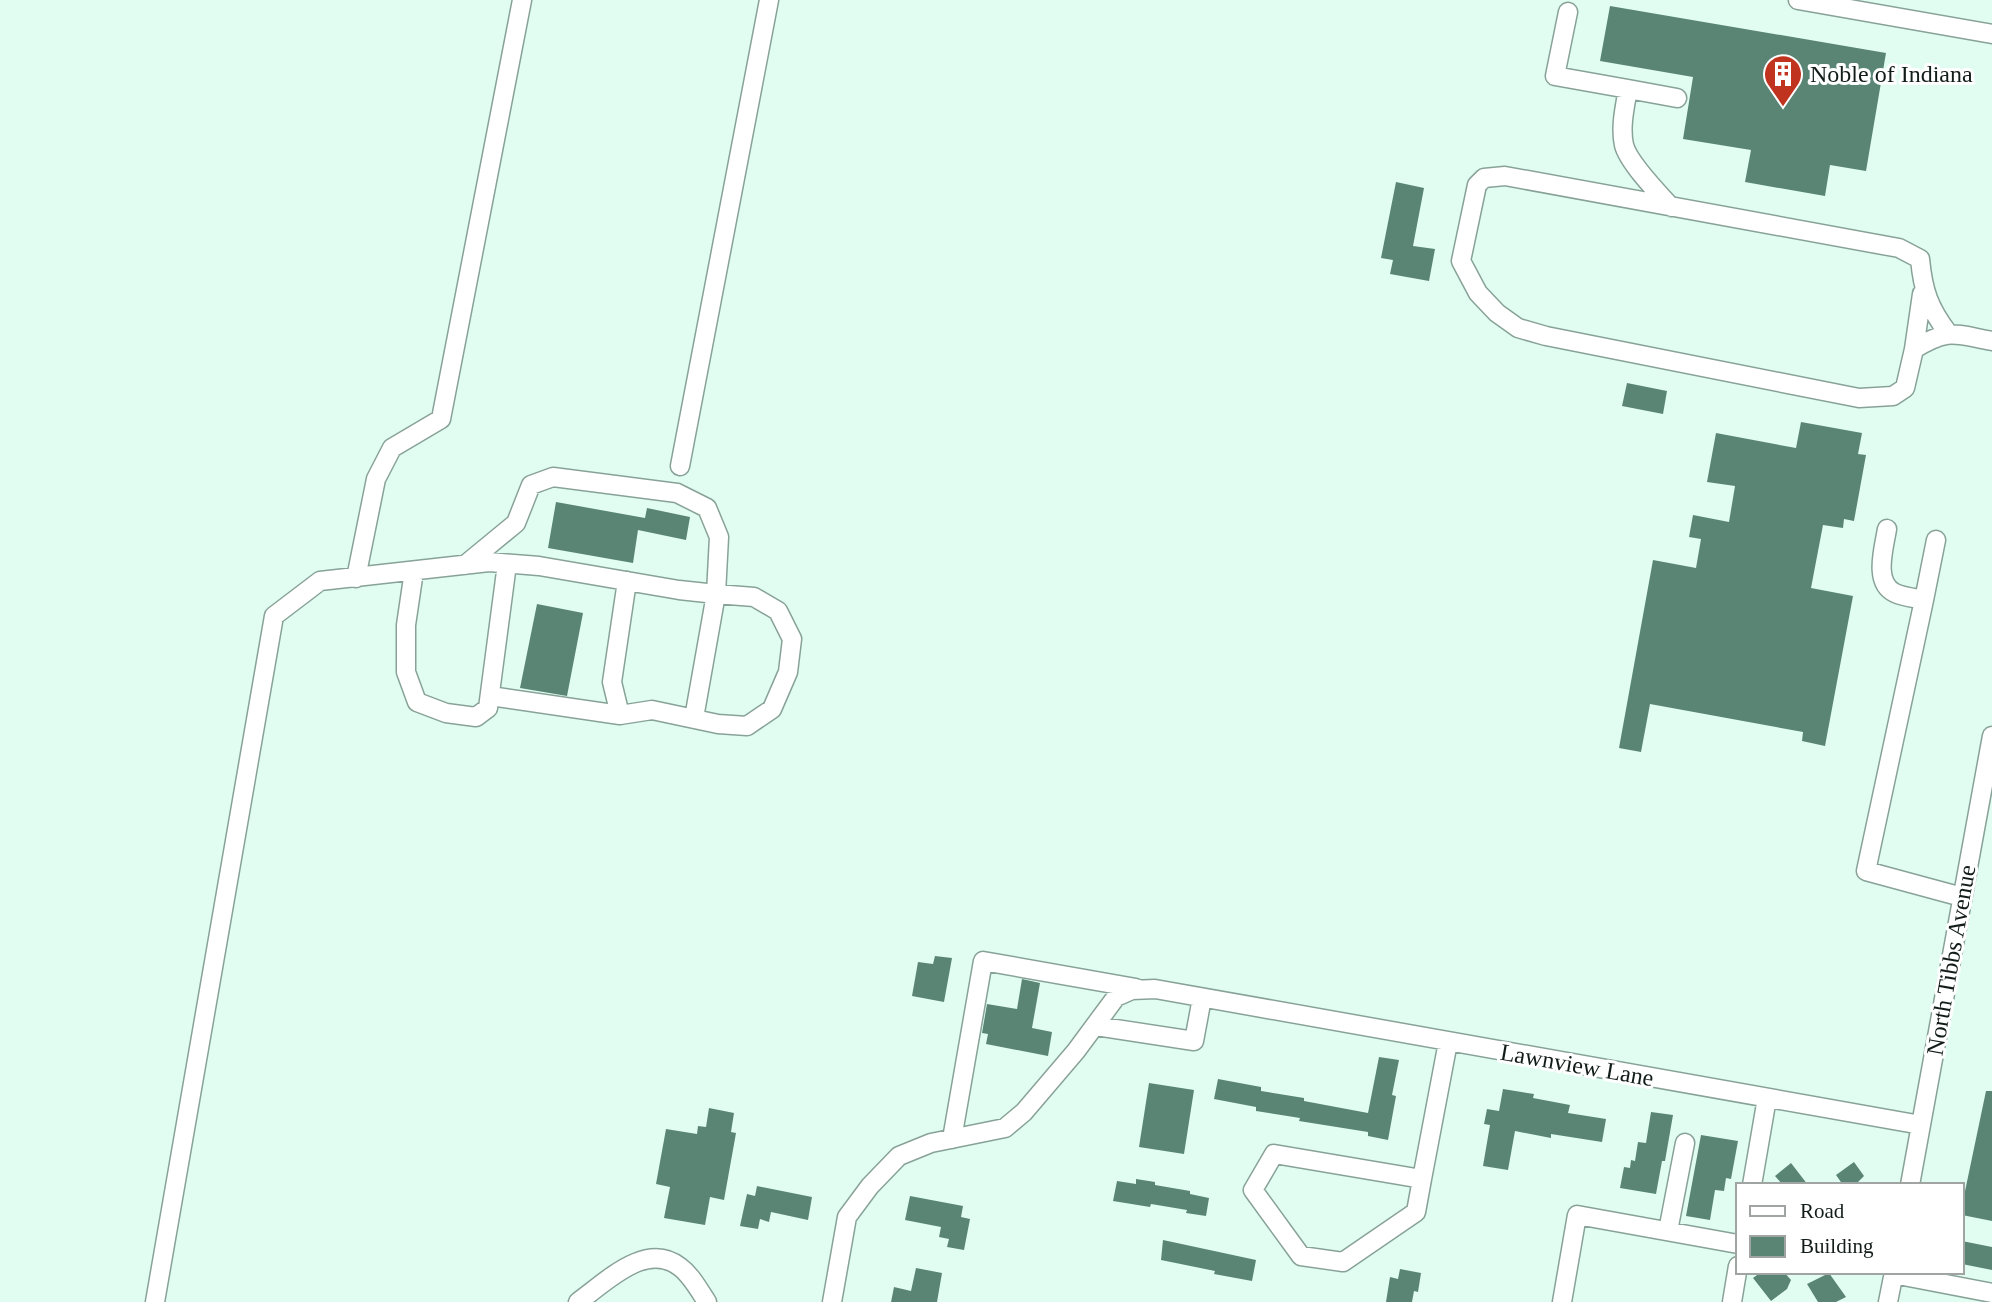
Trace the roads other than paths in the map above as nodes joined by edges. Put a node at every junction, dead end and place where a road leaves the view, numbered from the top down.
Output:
1 (522, 0) edge
2 (769, 0) edge
3 (1798, 0) edge
4 (1568, 12) dead end
5 (1992, 34) edge
6 (1628, 89) junction
7 (1678, 98) dead end
8 (1671, 207) junction
9 (1922, 284) junction
10 (1948, 333) junction
11 (1992, 341) edge
12 (1914, 349) junction
13 (680, 466) dead end
14 (1887, 529) dead end
15 (1937, 540) dead end
16 (507, 564) junction
17 (465, 565) junction
18 (414, 571) junction
19 (356, 578) junction
20 (627, 581) junction
21 (716, 594) junction
22 (1924, 600) junction
23 (490, 696) junction
24 (620, 715) junction
25 (694, 718) junction
26 (1992, 736) edge
27 (1962, 897) junction
28 (1143, 989) junction
29 (1202, 998) junction
30 (1096, 1026) junction
31 (1447, 1042) junction
32 (1767, 1098) junction
33 (1921, 1125) junction
34 (952, 1139) junction
35 (1685, 1143) dead end
36 (1422, 1180) junction
37 (1752, 1183) edge
38 (1910, 1183) edge
39 (1668, 1231) junction
40 (1736, 1244) edge
41 (1737, 1274) edge
42 (1893, 1274) edge
43 (1898, 1274) edge
44 (1992, 1293) edge
45 (155, 1302) edge
46 (578, 1302) edge
47 (707, 1302) edge
48 (832, 1302) edge
49 (1562, 1302) edge
50 (1732, 1302) edge
51 (1888, 1302) edge

1 - 19 street
2 - 13 street
3 - 5 street
4 - 6 street
6 - 7 street
6 - 8 street
8 - 9 street
8 - 12 street
9 - 10 street
9 - 12 street
10 - 11 street
10 - 12 street
14 - 22 street
15 - 22 street
16 - 17 street
16 - 20 street
16 - 23 street
17 - 18 street
17 - 21 street
18 - 19 street
18 - 23 street
19 - 45 street
20 - 21 street
20 - 24 street
21 - 25 street
21 - 25 street
22 - 27 street
23 - 24 street
24 - 25 street
26 - 27 street, North Tibbs Avenue
27 - 33 street, North Tibbs Avenue
28 - 29 street, Lawnview Lane
28 - 30 street
28 - 34 street, Lawnview Lane
29 - 30 street
29 - 31 street, Lawnview Lane
30 - 34 street
31 - 32 street, Lawnview Lane
31 - 36 street
32 - 33 street, Lawnview Lane
32 - 37 street
33 - 38 street, North Tibbs Avenue
34 - 48 street
35 - 39 street
36 - 36 street
39 - 40 street
39 - 49 street
41 - 50 street
42 - 51 street
43 - 44 street
46 - 47 street

